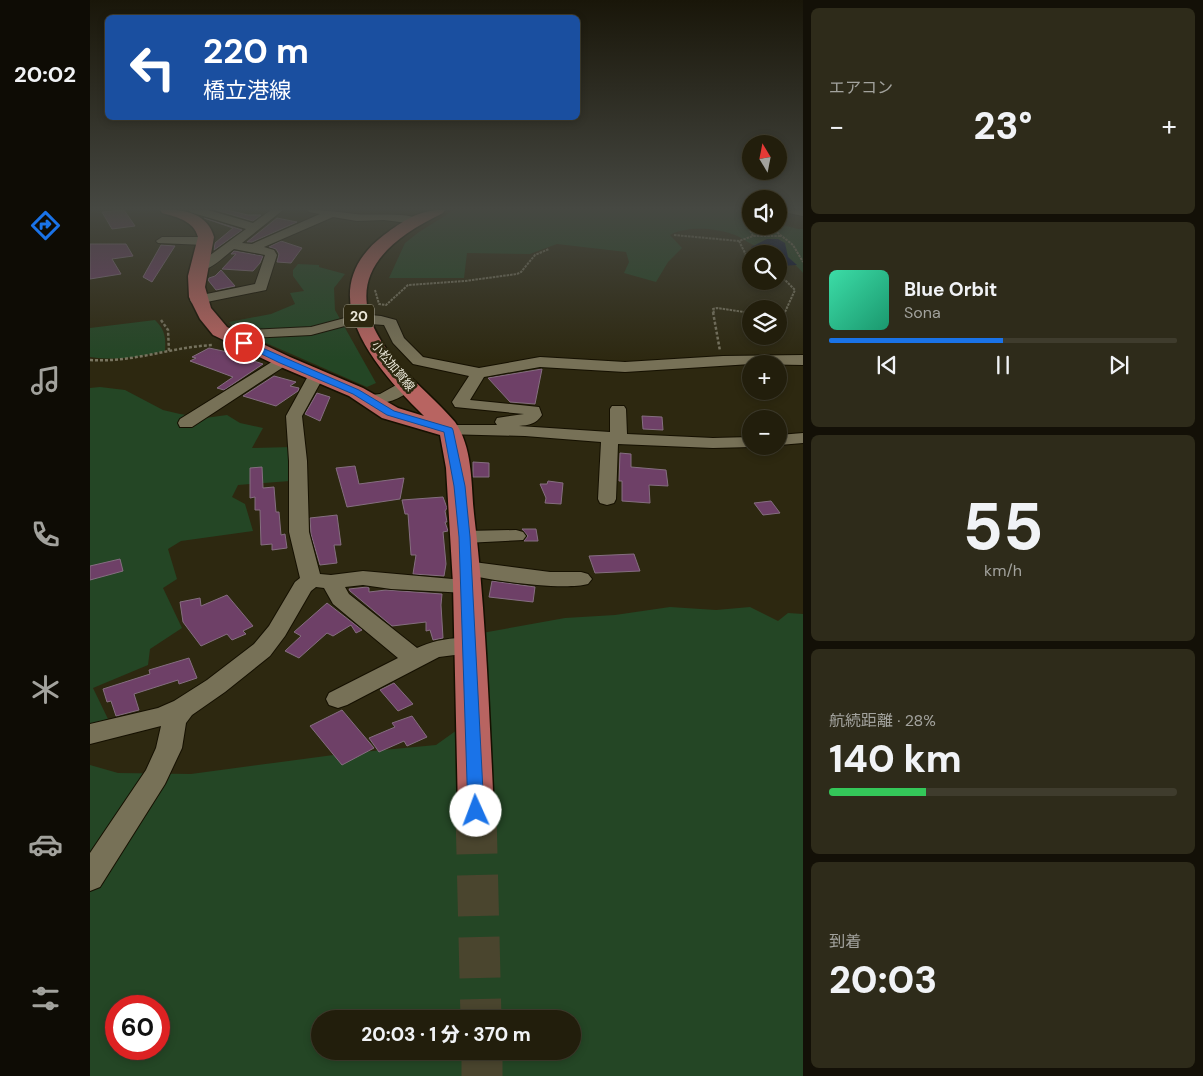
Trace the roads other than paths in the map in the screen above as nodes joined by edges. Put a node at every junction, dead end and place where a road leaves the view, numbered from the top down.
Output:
1 (201, 260) edge
2 (210, 260) edge
3 (269, 260) edge
4 (370, 260) edge
5 (199, 268) junction
6 (197, 300) junction
7 (360, 319) junction
8 (236, 339) junction
9 (803, 360) edge
10 (283, 361) junction
11 (479, 373) junction
12 (316, 376) junction
13 (407, 384) junction
14 (370, 399) junction
15 (618, 409) dead end
16 (186, 423) dead end
17 (455, 430) junction
18 (614, 439) junction
19 (803, 439) edge
20 (787, 440) edge
21 (742, 442) edge
22 (607, 499) dead end
23 (516, 536) dead end
24 (465, 537) junction
25 (467, 577) junction
26 (580, 579) dead end
27 (321, 581) junction
28 (470, 646) junction
29 (414, 658) junction
30 (338, 699) dead end
31 (183, 708) junction
32 (90, 734) edge
33 (476, 811) tunnel mouth
34 (90, 878) edge

1 - 5 main road
2 - 5 street
3 - 6 street
4 - 7 main road, 小松加賀線 / 20
5 - 6 main road
6 - 8 main road
7 - 8 street
7 - 11 street
7 - 13 main road, 小松加賀線 / 20
8 - 10 main road
9 - 11 street
10 - 12 main road
10 - 16 street
11 - 17 street
12 - 14 main road
12 - 27 street
13 - 14 street
13 - 17 main road, 小松加賀線 / 20
14 - 17 main road
15 - 18 street
17 - 18 street
17 - 24 main road
18 - 21 street
18 - 22 street
19 - 20 street
23 - 24 street
24 - 25 main road
25 - 26 street
25 - 27 street
25 - 28 main road
27 - 29 street
27 - 31 street
28 - 29 street
28 - 33 main road
29 - 30 street
31 - 32 street
31 - 34 street

